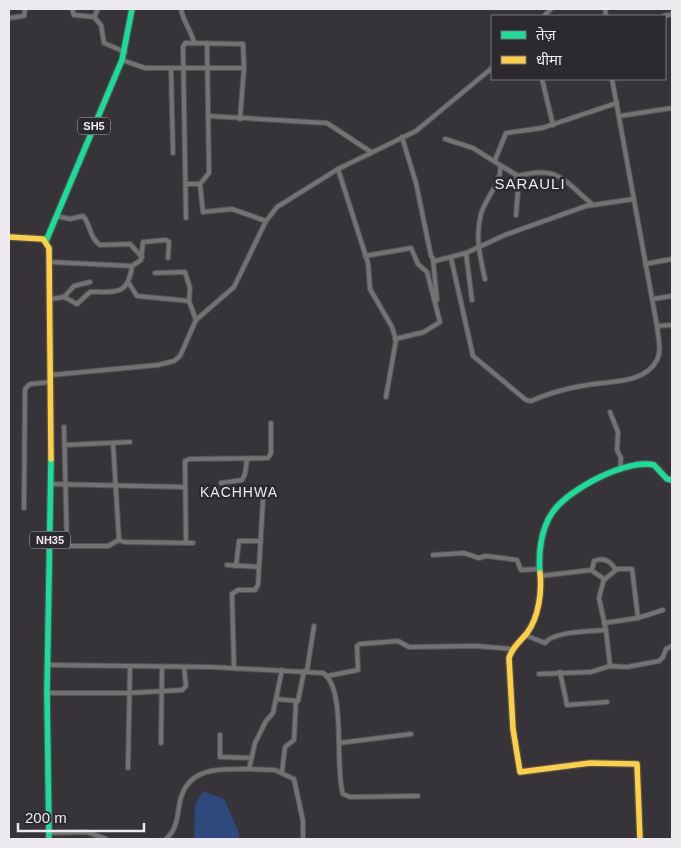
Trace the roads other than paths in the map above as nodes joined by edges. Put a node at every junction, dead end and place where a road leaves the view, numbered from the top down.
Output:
1 (25, 9) edge
2 (72, 9) edge
3 (98, 9) edge
4 (132, 9) edge
5 (181, 9) edge
6 (94, 17) junction
7 (9, 18) edge
8 (194, 43) junction
9 (206, 43) junction
10 (125, 52) junction
11 (122, 60) junction
12 (171, 68) junction
13 (184, 68) junction
14 (207, 68) junction
15 (244, 68) junction
16 (491, 69) edge
17 (542, 80) edge
18 (612, 80) edge
19 (617, 103) junction
20 (672, 108) edge
21 (208, 116) junction
22 (620, 116) junction
23 (240, 119) junction
24 (554, 125) junction
25 (402, 137) junction
26 (444, 139) dead end
27 (371, 152) junction
28 (173, 153) dead end
29 (495, 160) junction
30 (500, 165) junction
31 (338, 169) junction
32 (516, 175) junction
33 (186, 184) junction
34 (200, 184) junction
35 (634, 198) junction
36 (592, 204) junction
37 (516, 215) dead end
38 (57, 216) junction
39 (186, 218) dead end
40 (266, 221) junction
41 (9, 237) edge
42 (46, 241) junction
43 (479, 249) junction
44 (466, 253) junction
45 (365, 256) junction
46 (142, 257) junction
47 (168, 258) dead end
48 (451, 258) junction
49 (672, 259) edge
50 (433, 260) junction
51 (49, 262) junction
52 (644, 264) junction
53 (132, 266) junction
54 (154, 273) dead end
55 (485, 279) dead end
56 (90, 282) dead end
57 (128, 282) junction
58 (672, 296) edge
59 (64, 297) junction
60 (50, 298) junction
61 (653, 299) junction
62 (472, 300) dead end
63 (189, 301) junction
64 (437, 308) junction
65 (196, 320) junction
66 (672, 325) edge
67 (657, 326) junction
68 (395, 339) junction
69 (51, 374) junction
70 (51, 382) junction
71 (386, 398) dead end
72 (610, 412) dead end
73 (271, 423) dead end
74 (64, 427) dead end
75 (130, 442) dead end
76 (113, 443) junction
77 (65, 445) junction
78 (247, 458) junction
79 (620, 470) junction
80 (672, 480) edge
81 (221, 483) dead end
82 (50, 484) junction
83 (66, 485) junction
84 (115, 485) junction
85 (185, 487) junction
86 (263, 500) dead end
87 (24, 508) dead end
88 (119, 540) junction
89 (260, 542) junction
90 (186, 543) junction
91 (193, 543) dead end
92 (49, 546) junction
93 (67, 546) junction
94 (433, 555) dead end
95 (227, 565) dead end
96 (236, 566) junction
97 (259, 567) junction
98 (540, 569) junction
99 (592, 570) junction
100 (616, 570) junction
101 (540, 576) junction
102 (604, 580) junction
103 (663, 610) dead end
104 (638, 618) junction
105 (604, 623) junction
106 (314, 626) dead end
107 (606, 630) junction
108 (525, 635) junction
109 (672, 646) edge
110 (512, 649) junction
111 (48, 665) junction
112 (130, 666) junction
113 (610, 666) junction
114 (162, 667) junction
115 (184, 667) junction
116 (234, 668) junction
117 (282, 670) junction
118 (305, 671) junction
119 (560, 672) junction
120 (539, 674) dead end
121 (327, 676) junction
122 (162, 691) junction
123 (47, 692) junction
124 (129, 693) junction
125 (276, 699) junction
126 (296, 702) junction
127 (607, 702) dead end
128 (411, 734) dead end
129 (220, 735) dead end
130 (161, 743) dead end
131 (340, 743) junction
132 (251, 758) junction
133 (128, 768) dead end
134 (249, 769) junction
135 (282, 772) junction
136 (418, 796) dead end
137 (75, 832) junction
138 (87, 832) junction
139 (49, 836) edge
140 (75, 839) edge
141 (87, 839) edge
142 (103, 839) edge
143 (166, 839) edge
144 (303, 839) edge
145 (640, 839) edge

1 - 7 street
2 - 6 street
3 - 6 street
4 - 10 main road, SH5
5 - 8 street
6 - 10 street
8 - 9 street
8 - 13 street
9 - 14 street
9 - 15 street
10 - 11 main road, SH5
11 - 12 street
11 - 38 main road, SH5
12 - 13 street
12 - 28 street
13 - 14 street
13 - 33 street
14 - 15 street
14 - 21 street
15 - 23 street
16 - 25 street
17 - 24 street
18 - 19 street
19 - 22 street
19 - 24 street
20 - 22 street
21 - 23 street
21 - 34 street
22 - 35 street
23 - 27 street
24 - 29 street
25 - 27 street
25 - 50 street
26 - 29 street
27 - 31 street
29 - 30 street
30 - 32 street
30 - 43 street
31 - 40 street
31 - 45 street
32 - 36 street
32 - 37 street
33 - 34 street
33 - 39 street
34 - 40 street
35 - 36 street
35 - 52 street
36 - 43 street
38 - 42 main road, SH5
38 - 46 street
40 - 65 street
41 - 42 main road
42 - 51 main road, NH35
43 - 44 street
43 - 55 street
44 - 48 street
44 - 62 street
45 - 64 street
45 - 68 street
46 - 47 street
46 - 53 street
48 - 50 street
48 - 67 street
49 - 52 street
50 - 64 street
51 - 53 street
51 - 60 main road, NH35
52 - 61 street
53 - 57 street
54 - 63 street
56 - 59 street
57 - 59 street
57 - 63 street
58 - 61 street
59 - 60 street
60 - 69 main road, NH35
61 - 67 street
63 - 65 street
64 - 68 street
65 - 69 street
66 - 67 street
68 - 71 street
69 - 70 main road, NH35
70 - 82 main road, NH35
70 - 87 street
72 - 79 street
73 - 78 street
74 - 77 street
75 - 76 street
76 - 77 street
76 - 84 street
77 - 83 street
78 - 81 street
78 - 85 street
79 - 80 main road
79 - 98 main road
82 - 83 street
82 - 92 main road, NH35
83 - 84 street
83 - 93 street
84 - 85 street
84 - 88 street
85 - 90 street
86 - 89 street
88 - 90 street
88 - 93 street
89 - 96 street
89 - 97 street
90 - 91 street
92 - 93 street
92 - 111 main road, NH35
94 - 98 street
95 - 96 street
96 - 97 street
97 - 116 street
98 - 101 main road
99 - 100 street
99 - 101 street
99 - 102 street
100 - 102 street
100 - 104 street
101 - 108 main road
102 - 105 street
103 - 104 street
104 - 105 street
105 - 107 street
106 - 118 street
107 - 108 street
107 - 113 street
108 - 110 main road
109 - 113 street
110 - 121 street
110 - 145 main road
111 - 112 street
111 - 123 main road, NH35
112 - 114 street
112 - 124 street
113 - 119 street
114 - 115 street
114 - 122 street
115 - 116 street
115 - 122 street
116 - 117 street
117 - 118 street
117 - 125 street
118 - 121 street
118 - 126 street
119 - 120 street
119 - 127 street
121 - 131 street
122 - 124 street
122 - 130 street
123 - 124 street
123 - 139 main road, NH35
124 - 133 street
125 - 126 street
125 - 132 street
126 - 135 street
128 - 131 street
129 - 132 street
131 - 136 street
132 - 134 street
134 - 135 street
134 - 143 street
135 - 144 street
137 - 138 street
137 - 139 street
137 - 140 street
138 - 141 street
138 - 142 street

